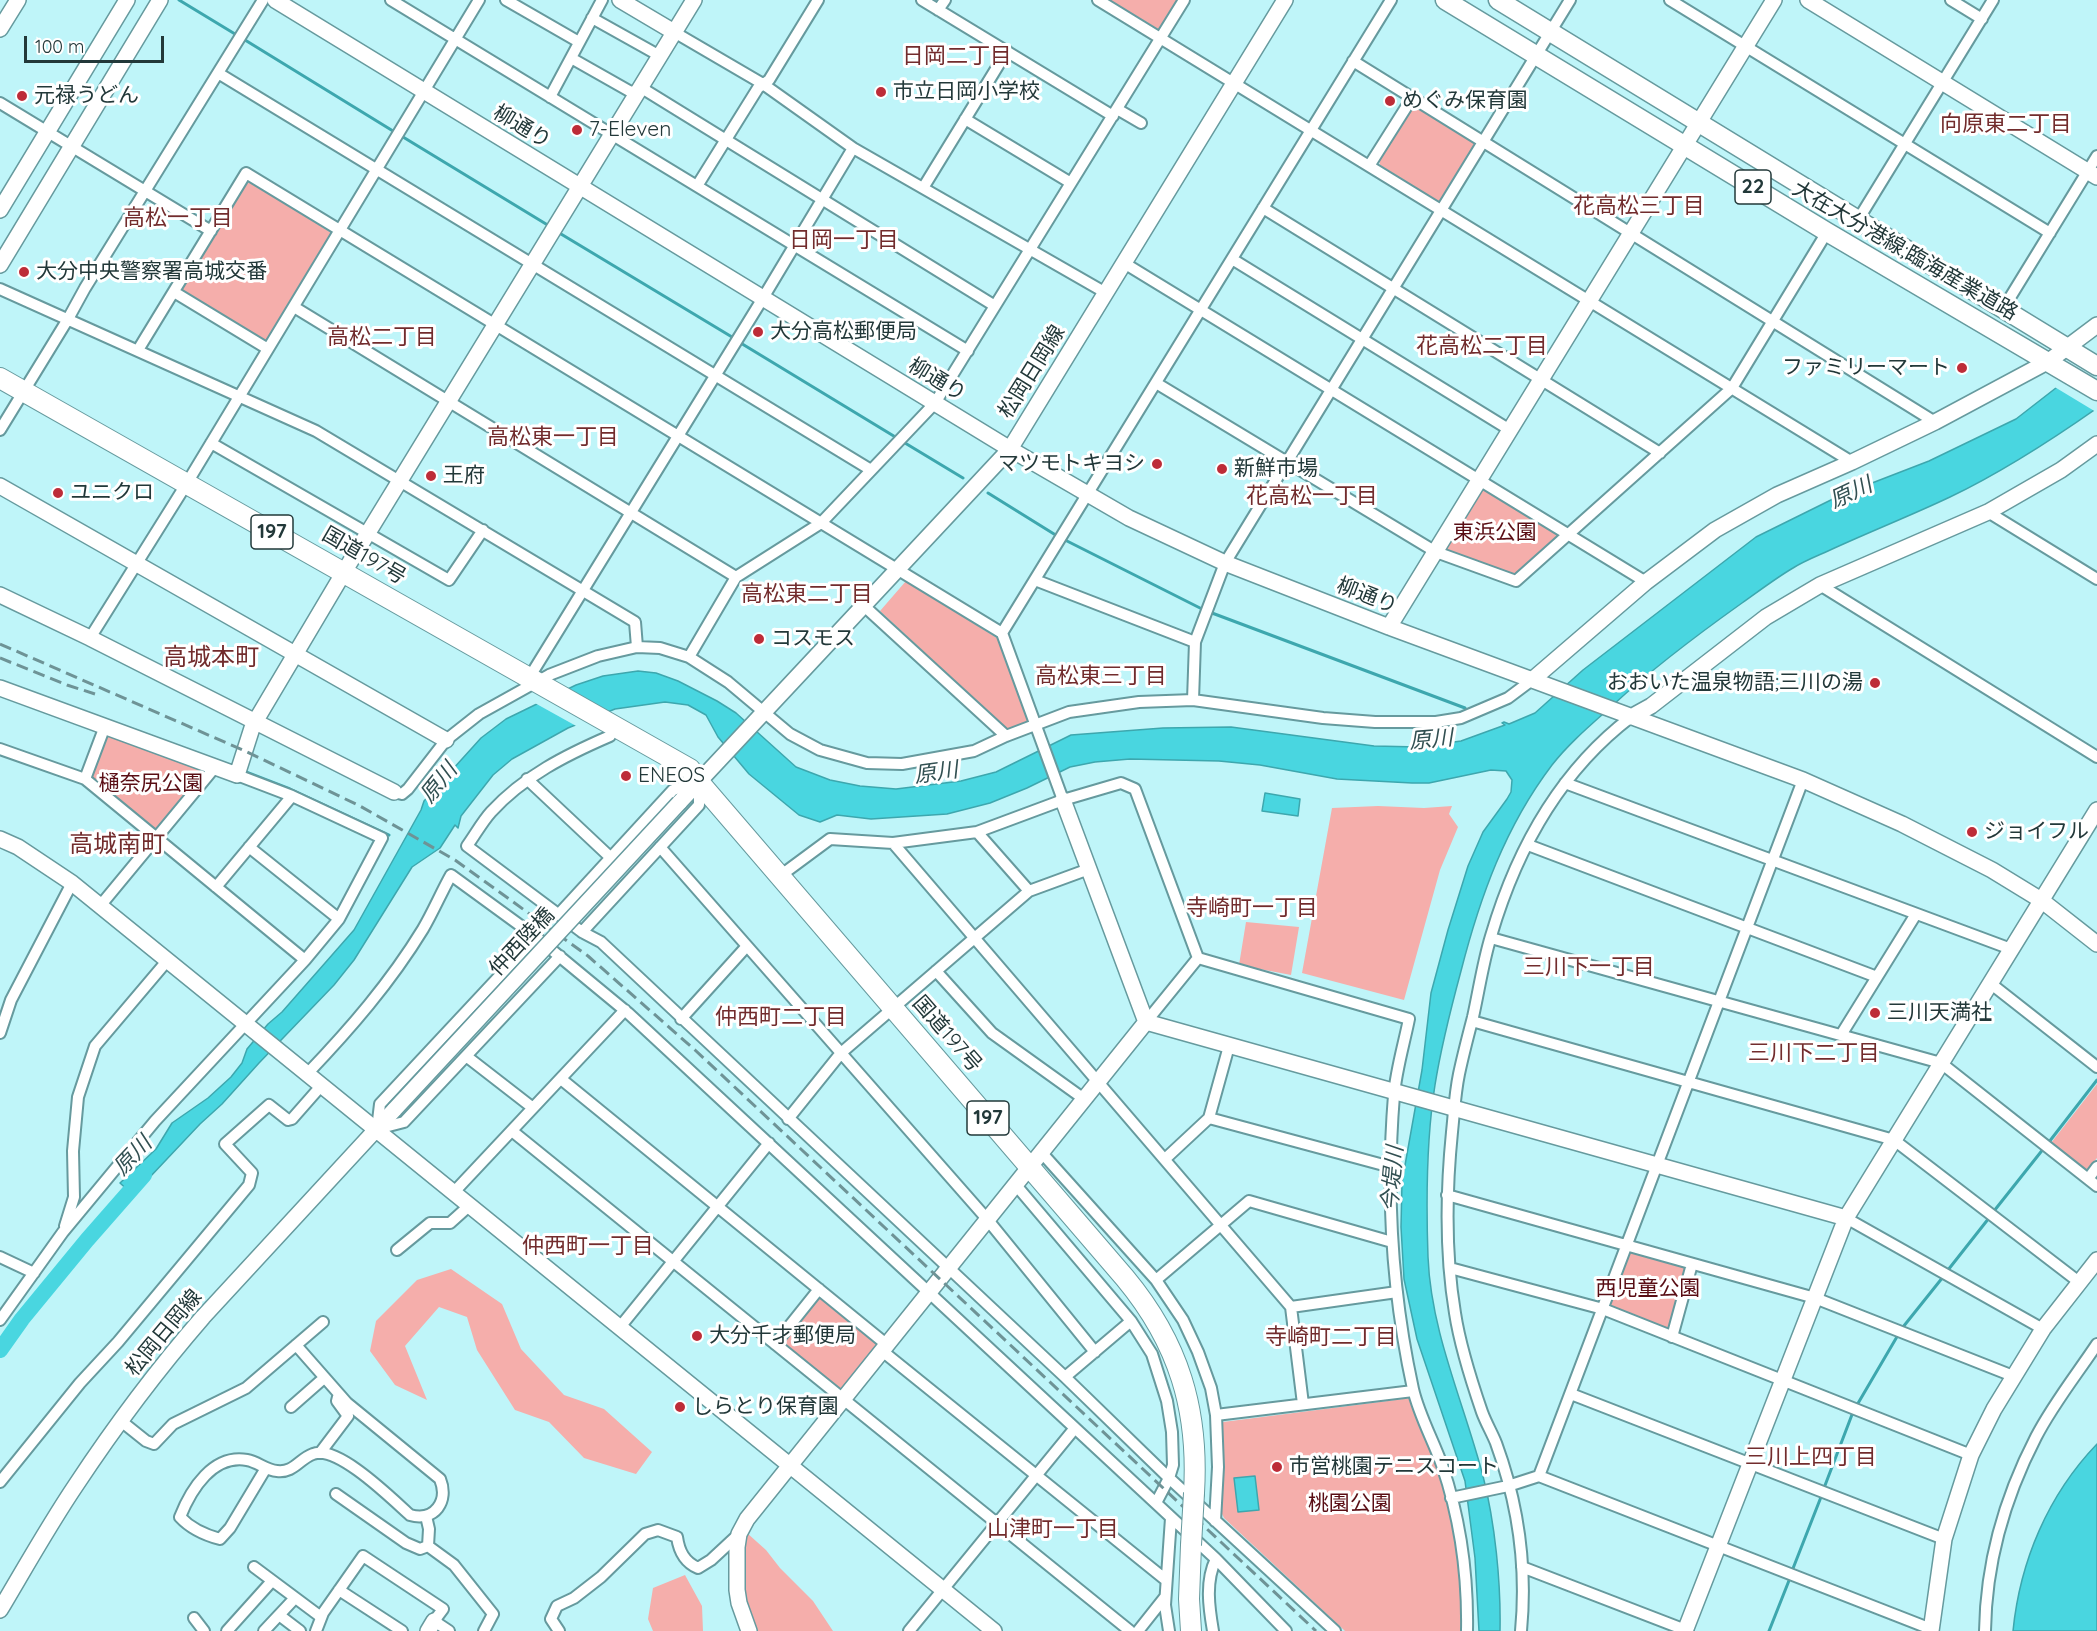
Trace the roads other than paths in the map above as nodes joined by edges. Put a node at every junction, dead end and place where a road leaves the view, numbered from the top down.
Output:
1 (18, 0) edge
2 (127, 0) edge
3 (160, 0) edge
4 (263, 0) edge
5 (275, 0) edge
6 (391, 0) edge
7 (479, 0) edge
8 (506, 0) edge
9 (602, 0) edge
10 (620, 0) edge
11 (694, 0) edge
12 (818, 0) edge
13 (921, 0) edge
14 (945, 0) edge
15 (1098, 0) edge
16 (1184, 0) edge
17 (1285, 0) edge
18 (1391, 0) edge
19 (1445, 0) edge
20 (1498, 0) edge
21 (1570, 0) edge
22 (1670, 0) edge
23 (1774, 0) edge
24 (1808, 0) edge
25 (1951, 0) edge
26 (1993, 0) edge
27 (938, 10) junction
28 (592, 18) junction
29 (1982, 19) junction
30 (1, 26) edge
31 (674, 32) junction
32 (1550, 32) junction
33 (1161, 38) junction
34 (455, 39) junction
35 (579, 42) junction
36 (1746, 46) junction
37 (1006, 51) junction
38 (1536, 55) junction
39 (660, 56) junction
40 (571, 58) junction
41 (1353, 61) junction
42 (218, 73) junction
43 (1942, 82) junction
44 (1234, 83) junction
45 (763, 84) junction
46 (424, 91) junction
47 (638, 91) junction
48 (550, 97) junction
49 (1412, 98) junction
50 (0, 103) edge
51 (1115, 112) junction
52 (965, 119) junction
53 (1141, 123) dead end
54 (1699, 123) junction
55 (1311, 130) junction
56 (47, 132) junction
57 (612, 134) junction
58 (726, 139) junction
59 (1483, 142) junction
60 (1904, 144) junction
61 (1685, 145) junction
62 (72, 146) junction
63 (853, 148) junction
64 (2097, 156) edge
65 (1370, 166) junction
66 (377, 170) junction
67 (2092, 175) edge
68 (1071, 183) junction
69 (580, 186) junction
70 (697, 186) junction
71 (923, 188) junction
72 (145, 191) junction
73 (821, 200) junction
74 (1263, 208) junction
75 (0, 210) edge
76 (1441, 210) junction
77 (1858, 220) junction
78 (340, 230) junction
79 (211, 231) junction
80 (1827, 232) junction
81 (1631, 233) junction
82 (2050, 233) junction
83 (794, 245) junction
84 (1030, 250) junction
85 (1232, 259) junction
86 (1124, 263) junction
87 (532, 264) junction
88 (0, 265) edge
89 (1393, 288) junction
90 (0, 289) edge
91 (174, 292) junction
92 (1106, 293) junction
93 (763, 298) junction
94 (1589, 301) junction
95 (995, 306) junction
96 (294, 307) junction
97 (2003, 309) junction
98 (1200, 310) junction
99 (68, 319) junction
100 (1773, 321) junction
101 (495, 325) junction
102 (2097, 325) edge
103 (1362, 339) junction
104 (268, 349) junction
105 (138, 351) junction
106 (968, 351) junction
107 (2083, 357) edge
108 (2056, 366) junction
109 (714, 375) junction
110 (0, 378) edge
111 (1541, 379) junction
112 (1156, 383) junction
113 (1732, 388) junction
114 (0, 389) edge
115 (1331, 390) junction
116 (2097, 391) edge
117 (21, 396) junction
118 (240, 396) junction
119 (448, 401) junction
120 (935, 403) junction
121 (1935, 422) junction
122 (0, 430) edge
123 (1510, 430) junction
124 (677, 435) junction
125 (212, 443) junction
126 (2097, 444) edge
127 (1010, 449) junction
128 (1660, 453) junction
129 (1287, 462) junction
130 (1852, 462) junction
131 (871, 470) junction
132 (400, 480) junction
133 (1480, 480) junction
134 (0, 486) edge
135 (184, 487) junction
136 (1087, 495) junction
137 (630, 512) junction
138 (1988, 512) junction
139 (821, 523) junction
140 (483, 530) junction
141 (367, 534) junction
142 (1569, 535) junction
143 (1436, 552) junction
144 (1225, 563) junction
145 (137, 564) junction
146 (897, 569) junction
147 (342, 576) junction
148 (736, 577) junction
149 (2097, 579) edge
150 (1035, 580) junction
151 (1646, 582) junction
152 (1820, 585) junction
153 (582, 590) junction
154 (0, 596) edge
155 (863, 604) junction
156 (1389, 627) junction
157 (1002, 633) junction
158 (90, 638) junction
159 (1195, 642) junction
160 (637, 647) junction
161 (295, 654) junction
162 (689, 657) junction
163 (1532, 680) junction
164 (535, 685) junction
165 (0, 688) edge
166 (1193, 700) junction
167 (1624, 714) junction
168 (760, 716) junction
169 (255, 722) junction
170 (1036, 725) junction
171 (105, 726) junction
172 (603, 728) junction
173 (1006, 736) junction
174 (446, 740) junction
175 (0, 749) edge
176 (2097, 757) edge
177 (215, 767) junction
178 (237, 775) junction
179 (85, 779) junction
180 (527, 779) junction
181 (1803, 780) junction
182 (699, 782) junction
183 (1565, 783) junction
184 (394, 792) joint
185 (1061, 794) junction
186 (292, 796) junction
187 (2097, 810) edge
188 (977, 832) junction
189 (156, 838) junction
190 (0, 839) edge
191 (893, 843) junction
192 (1528, 845) junction
193 (249, 847) junction
194 (660, 847) junction
195 (610, 857) junction
196 (1772, 860) junction
197 (1089, 869) junction
198 (780, 876) junction
199 (72, 883) junction
200 (216, 887) junction
201 (1029, 891) junction
202 (2041, 900) junction
203 (100, 906) junction
204 (559, 914) junction
205 (1916, 914) junction
206 (339, 919) junction
207 (1747, 928) junction
208 (582, 932) junction
209 (536, 937) junction
210 (975, 938) junction
211 (1491, 938) junction
212 (2097, 944) edge
213 (747, 946) junction
214 (2011, 949) junction
215 (560, 956) junction
216 (1198, 958) junction
217 (305, 960) junction
218 (167, 961) junction
219 (936, 971) junction
220 (1877, 977) junction
221 (1990, 983) junction
222 (1720, 1000) junction
223 (893, 1008) junction
224 (625, 1010) junction
225 (681, 1019) junction
226 (1472, 1021) junction
227 (1146, 1022) junction
228 (247, 1025) junction
229 (0, 1033) edge
230 (1841, 1035) junction
231 (1229, 1046) junction
232 (841, 1053) junction
233 (466, 1056) junction
234 (1941, 1063) junction
235 (2097, 1067) edge
236 (302, 1070) junction
237 (561, 1079) junction
238 (1098, 1081) junction
239 (1689, 1082) junction
240 (321, 1086) junction
241 (1394, 1093) junction
242 (1084, 1099) junction
243 (1448, 1107) junction
244 (533, 1108) junction
245 (395, 1109) joint
246 (1209, 1118) junction
247 (788, 1119) junction
248 (377, 1129) junction
249 (512, 1131) junction
250 (1894, 1140) junction
251 (769, 1143) junction
252 (1035, 1159) junction
253 (1164, 1159) junction
254 (1658, 1164) junction
255 (1391, 1167) junction
256 (2097, 1167) edge
257 (2092, 1182) edge
258 (1015, 1184) junction
259 (454, 1192) junction
260 (1447, 1195) junction
261 (470, 1205) junction
262 (717, 1206) junction
263 (1846, 1218) junction
264 (987, 1219) junction
265 (1221, 1224) junction
266 (63, 1232) junction
267 (1392, 1242) junction
268 (1627, 1245) junction
269 (397, 1250) dead end
270 (0, 1257) edge
271 (2097, 1260) edge
272 (673, 1261) junction
273 (1692, 1264) junction
274 (948, 1267) junction
275 (1450, 1268) junction
276 (34, 1273) junction
277 (1156, 1280) junction
278 (2079, 1282) junction
279 (819, 1289) junction
280 (928, 1292) junction
281 (1397, 1292) junction
282 (1815, 1298) junction
283 (1291, 1306) junction
284 (1603, 1309) junction
285 (0, 1320) edge
286 (1131, 1321) junction
287 (323, 1322) dead end
288 (620, 1327) junction
289 (2043, 1329) junction
290 (1672, 1337) junction
291 (776, 1344) junction
292 (2097, 1344) edge
293 (296, 1345) junction
294 (884, 1347) junction
295 (1095, 1352) junction
296 (2013, 1376) junction
297 (1065, 1377) junction
298 (324, 1378) junction
299 (1783, 1380) junction
300 (1413, 1391) junction
301 (339, 1394) junction
302 (1571, 1394) junction
303 (842, 1398) junction
304 (1303, 1404) junction
305 (291, 1407) dead end
306 (1216, 1415) junction
307 (121, 1421) junction
308 (1075, 1428) junction
309 (320, 1453) junction
310 (1971, 1455) junction
311 (789, 1464) junction
312 (1751, 1464) junction
313 (266, 1468) junction
314 (1036, 1475) junction
315 (1539, 1476) junction
316 (1169, 1478) junction
317 (0, 1482) edge
318 (1508, 1486) junction
319 (336, 1494) dead end
320 (1456, 1497) junction
321 (1156, 1503) junction
322 (426, 1516) junction
323 (1171, 1518) junction
324 (1215, 1521) junction
325 (997, 1524) junction
326 (739, 1534) junction
327 (1944, 1539) junction
328 (428, 1546) junction
329 (1718, 1546) junction
330 (1216, 1559) junction
331 (254, 1567) dead end
332 (1522, 1567) junction
333 (1166, 1580) junction
334 (272, 1581) junction
335 (339, 1590) junction
336 (944, 1590) junction
337 (1165, 1597) junction
338 (295, 1598) junction
339 (0, 1610) edge
340 (279, 1615) junction
341 (321, 1617) junction
342 (194, 1618) dead end
343 (431, 1626) edge
344 (1931, 1630) edge
345 (204, 1631) edge
346 (226, 1631) edge
347 (264, 1631) edge
348 (300, 1631) edge
349 (317, 1631) edge
350 (402, 1631) edge
351 (449, 1631) edge
352 (484, 1631) edge
353 (559, 1631) edge
354 (749, 1631) edge
355 (909, 1631) edge
356 (994, 1631) edge
357 (1130, 1631) edge
358 (1138, 1631) edge
359 (1169, 1631) edge
360 (1191, 1631) edge
361 (1213, 1631) edge
362 (1286, 1631) edge
363 (1335, 1631) edge
364 (1467, 1631) edge
365 (1521, 1631) edge
366 (1686, 1631) edge
367 (1985, 1631) edge

1 - 30 street
2 - 56 street
3 - 62 street
4 - 42 street
5 - 46 street, 柳通り
6 - 34 street
7 - 34 street
8 - 35 street
9 - 28 street
10 - 31 street
11 - 31 street
12 - 45 street
13 - 27 street
14 - 27 street
15 - 33 street
16 - 33 street
17 - 44 street, 松岡日岡線
18 - 41 street
19 - 38 main road, 大在大分港線;臨海産業道路 / 22
20 - 32 main road, 大在大分港線;臨海産業道路 / 22
21 - 32 street
22 - 36 street
23 - 36 street
24 - 43 street
25 - 29 street
26 - 29 street
27 - 37 street
28 - 35 street
28 - 39 street
29 - 43 street
31 - 39 street
31 - 45 street
32 - 38 street
32 - 54 main road, 大在大分港線;臨海産業道路 / 22
33 - 44 street
33 - 51 street
34 - 46 street
34 - 48 street
35 - 40 street
36 - 54 street
36 - 60 street
37 - 51 street
37 - 52 street
38 - 59 street
38 - 61 main road, 大在大分港線;臨海産業道路 / 22
39 - 47 street
40 - 47 street
40 - 48 street
41 - 49 street
41 - 55 street
42 - 66 street
42 - 72 street
43 - 60 street
43 - 67 street
44 - 55 street
44 - 86 street, 松岡日岡線
45 - 58 street
45 - 63 street
46 - 66 street
46 - 69 street, 柳通り
47 - 57 street
47 - 58 street
48 - 57 street
49 - 59 street
49 - 65 street
50 - 56 street
51 - 53 street
51 - 68 street
52 - 68 street
52 - 71 street
54 - 61 street
54 - 77 main road, 大在大分港線;臨海産業道路 / 22
55 - 65 street
55 - 74 street
56 - 62 street
56 - 75 street
57 - 69 street
57 - 70 street
58 - 70 street
58 - 73 street
59 - 76 street
59 - 81 street
60 - 77 street
60 - 82 street
61 - 80 main road, 大在大分港線;臨海産業道路 / 22
61 - 81 street
62 - 72 street
62 - 88 street
63 - 71 street
63 - 73 street
64 - 67 street
65 - 76 street
66 - 78 street
66 - 87 street
67 - 82 street
68 - 84 street
69 - 87 street
69 - 93 street, 柳通り
70 - 83 street
71 - 84 street
72 - 79 street
72 - 99 street
73 - 83 street
73 - 95 street
74 - 85 street
74 - 89 street
76 - 89 street
76 - 94 street
77 - 97 main road, 大在大分港線;臨海産業道路 / 22
78 - 79 street
78 - 96 street
78 - 101 street
79 - 91 street
80 - 100 street
80 - 108 main road, 大在大分港線;臨海産業道路 / 22
81 - 94 street
81 - 100 street
82 - 97 street
83 - 93 street
83 - 106 street
84 - 92 street
84 - 95 street
85 - 98 street
85 - 103 street
86 - 92 street, 松岡日岡線
86 - 98 street
87 - 101 street
87 - 109 street
89 - 103 street
89 - 111 street
90 - 99 street
91 - 104 street
91 - 105 street
92 - 127 street, 松岡日岡線
93 - 109 street
93 - 120 street, 柳通り
94 - 111 street
94 - 113 street
95 - 106 street
96 - 104 street
96 - 119 street
97 - 107 main road, 大在大分港線;臨海産業道路 / 22
98 - 112 street
98 - 115 street
99 - 105 street
99 - 117 street
100 - 113 street
100 - 121 street
101 - 119 street
101 - 124 street
102 - 107 street
103 - 115 street
103 - 123 street
104 - 118 street
105 - 118 street
106 - 120 street
107 - 108 street
108 - 116 main road, 大在大分港線;臨海産業道路 / 22
108 - 121 street
109 - 124 street
109 - 131 street
110 - 117 highway, 国道197号 / 197
111 - 123 street
111 - 128 street
112 - 129 street
112 - 136 street
113 - 128 street
113 - 130 street
114 - 117 highway, 国道197号 / 197
115 - 129 street
115 - 133 street
117 - 122 street
117 - 135 highway, 国道197号 / 197
118 - 125 street
118 - 132 street
119 - 132 street
119 - 137 street
120 - 127 street, 柳通り
120 - 131 street
121 - 130 street
123 - 133 street
124 - 137 street
124 - 139 street
125 - 135 street
125 - 141 street
126 - 138 street
127 - 136 street, 柳通り
127 - 146 street, 松岡日岡線
128 - 142 street
129 - 143 street
129 - 144 street
130 - 151 street
131 - 139 street
132 - 140 street
132 - 141 street
133 - 142 street
133 - 143 street
134 - 145 street
135 - 145 street
135 - 147 highway, 国道197号 / 197
136 - 144 street, 柳通り
136 - 150 street
137 - 148 street
137 - 153 street
138 - 149 street
138 - 152 street
139 - 146 street
139 - 148 street
140 - 141 street
140 - 153 street
141 - 147 street
142 - 143 street
142 - 151 street
143 - 156 street
144 - 156 street, 柳通り
144 - 159 street
145 - 158 street
145 - 161 street
146 - 155 street, 松岡日岡線
146 - 157 street
147 - 161 street
147 - 164 highway, 国道197号 / 197
148 - 162 street
150 - 157 street
150 - 159 street
151 - 163 street
152 - 167 street
152 - 176 street
153 - 160 street
153 - 164 street
154 - 158 street
155 - 168 street, 松岡日岡線
155 - 173 street
156 - 163 street, 柳通り
157 - 170 street
158 - 169 street
159 - 166 street
160 - 162 street
160 - 164 street
161 - 169 street
161 - 174 street
162 - 168 street
163 - 166 street
163 - 167 street, 柳通り
164 - 172 highway, 国道197号 / 197
164 - 174 street
165 - 171 street
166 - 170 street
167 - 181 street, 柳通り
167 - 183 street
168 - 173 street
168 - 182 street, 松岡日岡線
169 - 178 street
169 - 184 street
170 - 173 street
170 - 185 street
171 - 177 street
171 - 179 street
172 - 180 street
172 - 182 highway, 国道197号 / 197
174 - 184 street
175 - 179 street
177 - 178 street
177 - 189 street
178 - 186 street
179 - 189 street
180 - 195 street
180 - 204 street
181 - 196 street
181 - 202 street, 柳通り
182 - 194 street
182 - 195 street
182 - 198 highway, 国道197号 / 197
182 - 245 street, 仲西陸橋, bridge
183 - 192 street
183 - 196 street
185 - 188 street
185 - 197 street
185 - 216 street
186 - 193 street
186 - 206 street
187 - 202 street
188 - 191 street
188 - 201 street
189 - 200 street
189 - 203 street
190 - 199 street
191 - 198 street
191 - 210 street
192 - 207 street
192 - 211 street
193 - 200 street
193 - 206 street
194 - 208 street
194 - 213 street
195 - 204 street
196 - 205 street
196 - 207 street
197 - 201 street
197 - 227 street
198 - 223 highway, 国道197号 / 197
199 - 203 street
199 - 229 street
200 - 217 street
201 - 210 street
202 - 212 street, 柳通り
202 - 214 street
203 - 218 street
204 - 208 street
205 - 214 street
205 - 220 street
206 - 217 street
207 - 220 street
207 - 222 street
208 - 225 street
209 - 215 street
209 - 236 street
209 - 248 street
210 - 219 street
210 - 238 street
211 - 222 street
211 - 226 street
213 - 225 street
213 - 232 street
214 - 221 street
215 - 224 street
215 - 233 street
216 - 227 street
216 - 241 street
217 - 228 street
218 - 228 street
218 - 266 street
219 - 223 street
219 - 242 street
220 - 230 street
221 - 234 street
221 - 235 street
222 - 230 street
222 - 239 street
223 - 232 street
223 - 252 highway, 国道197号 / 197
224 - 237 street
224 - 251 street
225 - 247 street
226 - 239 street
226 - 243 street
227 - 231 street
227 - 238 street
228 - 236 street
228 - 266 street
230 - 234 street
231 - 241 street
231 - 246 street
232 - 247 street
232 - 264 street
233 - 244 street
233 - 248 street
234 - 250 street
234 - 257 street
236 - 240 street
237 - 244 street
237 - 262 street
238 - 242 street
238 - 253 street
239 - 250 street
239 - 254 street
240 - 248 street
240 - 317 street
241 - 243 street
241 - 255 street
242 - 252 street
243 - 254 street
243 - 260 street
244 - 249 street
245 - 248 street, 松岡日岡線
246 - 253 street
246 - 255 street
247 - 274 street
248 - 259 street
248 - 307 street, 松岡日岡線
249 - 259 street
249 - 272 street
250 - 263 street
250 - 278 street
251 - 262 street
251 - 280 street
252 - 258 street
252 - 277 street
252 - 360 highway, 国道197号 / 197, bridge
253 - 265 street
254 - 263 street
254 - 268 street
255 - 267 street
256 - 257 street
258 - 264 street
258 - 286 street
259 - 261 street
260 - 268 street
260 - 275 street
261 - 269 street
261 - 288 street
262 - 272 street
262 - 279 street
263 - 282 street
263 - 289 street
264 - 274 street
264 - 295 street
265 - 267 street
265 - 277 street
265 - 283 street
266 - 276 street
267 - 281 street
268 - 273 street
268 - 284 street
270 - 276 street
271 - 278 street
272 - 288 street
272 - 291 street
273 - 282 street
273 - 290 street
274 - 280 street
274 - 297 street
275 - 284 street
275 - 318 street
276 - 285 street
277 - 306 street
278 - 289 street
279 - 291 street
279 - 294 street
280 - 294 street
280 - 308 street
281 - 283 street
281 - 300 street
282 - 296 street
282 - 299 street
283 - 304 street
284 - 290 street
284 - 302 street
286 - 295 street
286 - 316 street
287 - 293 street
288 - 311 street
289 - 296 street
290 - 299 street
291 - 303 street
292 - 367 street
293 - 298 street
293 - 307 street
294 - 303 street
294 - 314 street
295 - 297 street
296 - 310 street
297 - 316 street
298 - 301 street
298 - 305 street
299 - 310 street
299 - 312 street
300 - 304 street
300 - 320 street
301 - 309 street
301 - 322 street
302 - 312 street
302 - 315 street
303 - 311 street
303 - 325 street
304 - 306 street
306 - 324 street
307 - 339 street, 松岡日岡線
308 - 314 street
308 - 321 street
309 - 313 street
309 - 322 street
310 - 327 street
311 - 326 street
311 - 336 street
312 - 327 street
312 - 329 street
313 - 313 street
314 - 325 street
314 - 333 street
315 - 318 street
315 - 329 street
316 - 321 street
316 - 324 street
318 - 320 street
318 - 332 street
319 - 328 street
320 - 364 street
321 - 323 street
322 - 328 street
323 - 330 street
323 - 333 street
324 - 363 street
325 - 336 street
325 - 357 street
326 - 353 street
326 - 354 street
327 - 344 street
328 - 352 street
329 - 344 street
329 - 366 street
330 - 361 street
330 - 362 street
331 - 334 street
332 - 365 street
332 - 366 street
333 - 337 street
334 - 338 street
334 - 346 street
335 - 341 street
335 - 343 street
335 - 350 street
336 - 355 street
336 - 356 street
337 - 358 street
337 - 359 street
338 - 340 street
338 - 341 street
340 - 347 street
340 - 348 street
341 - 349 street
342 - 345 street
343 - 351 street

